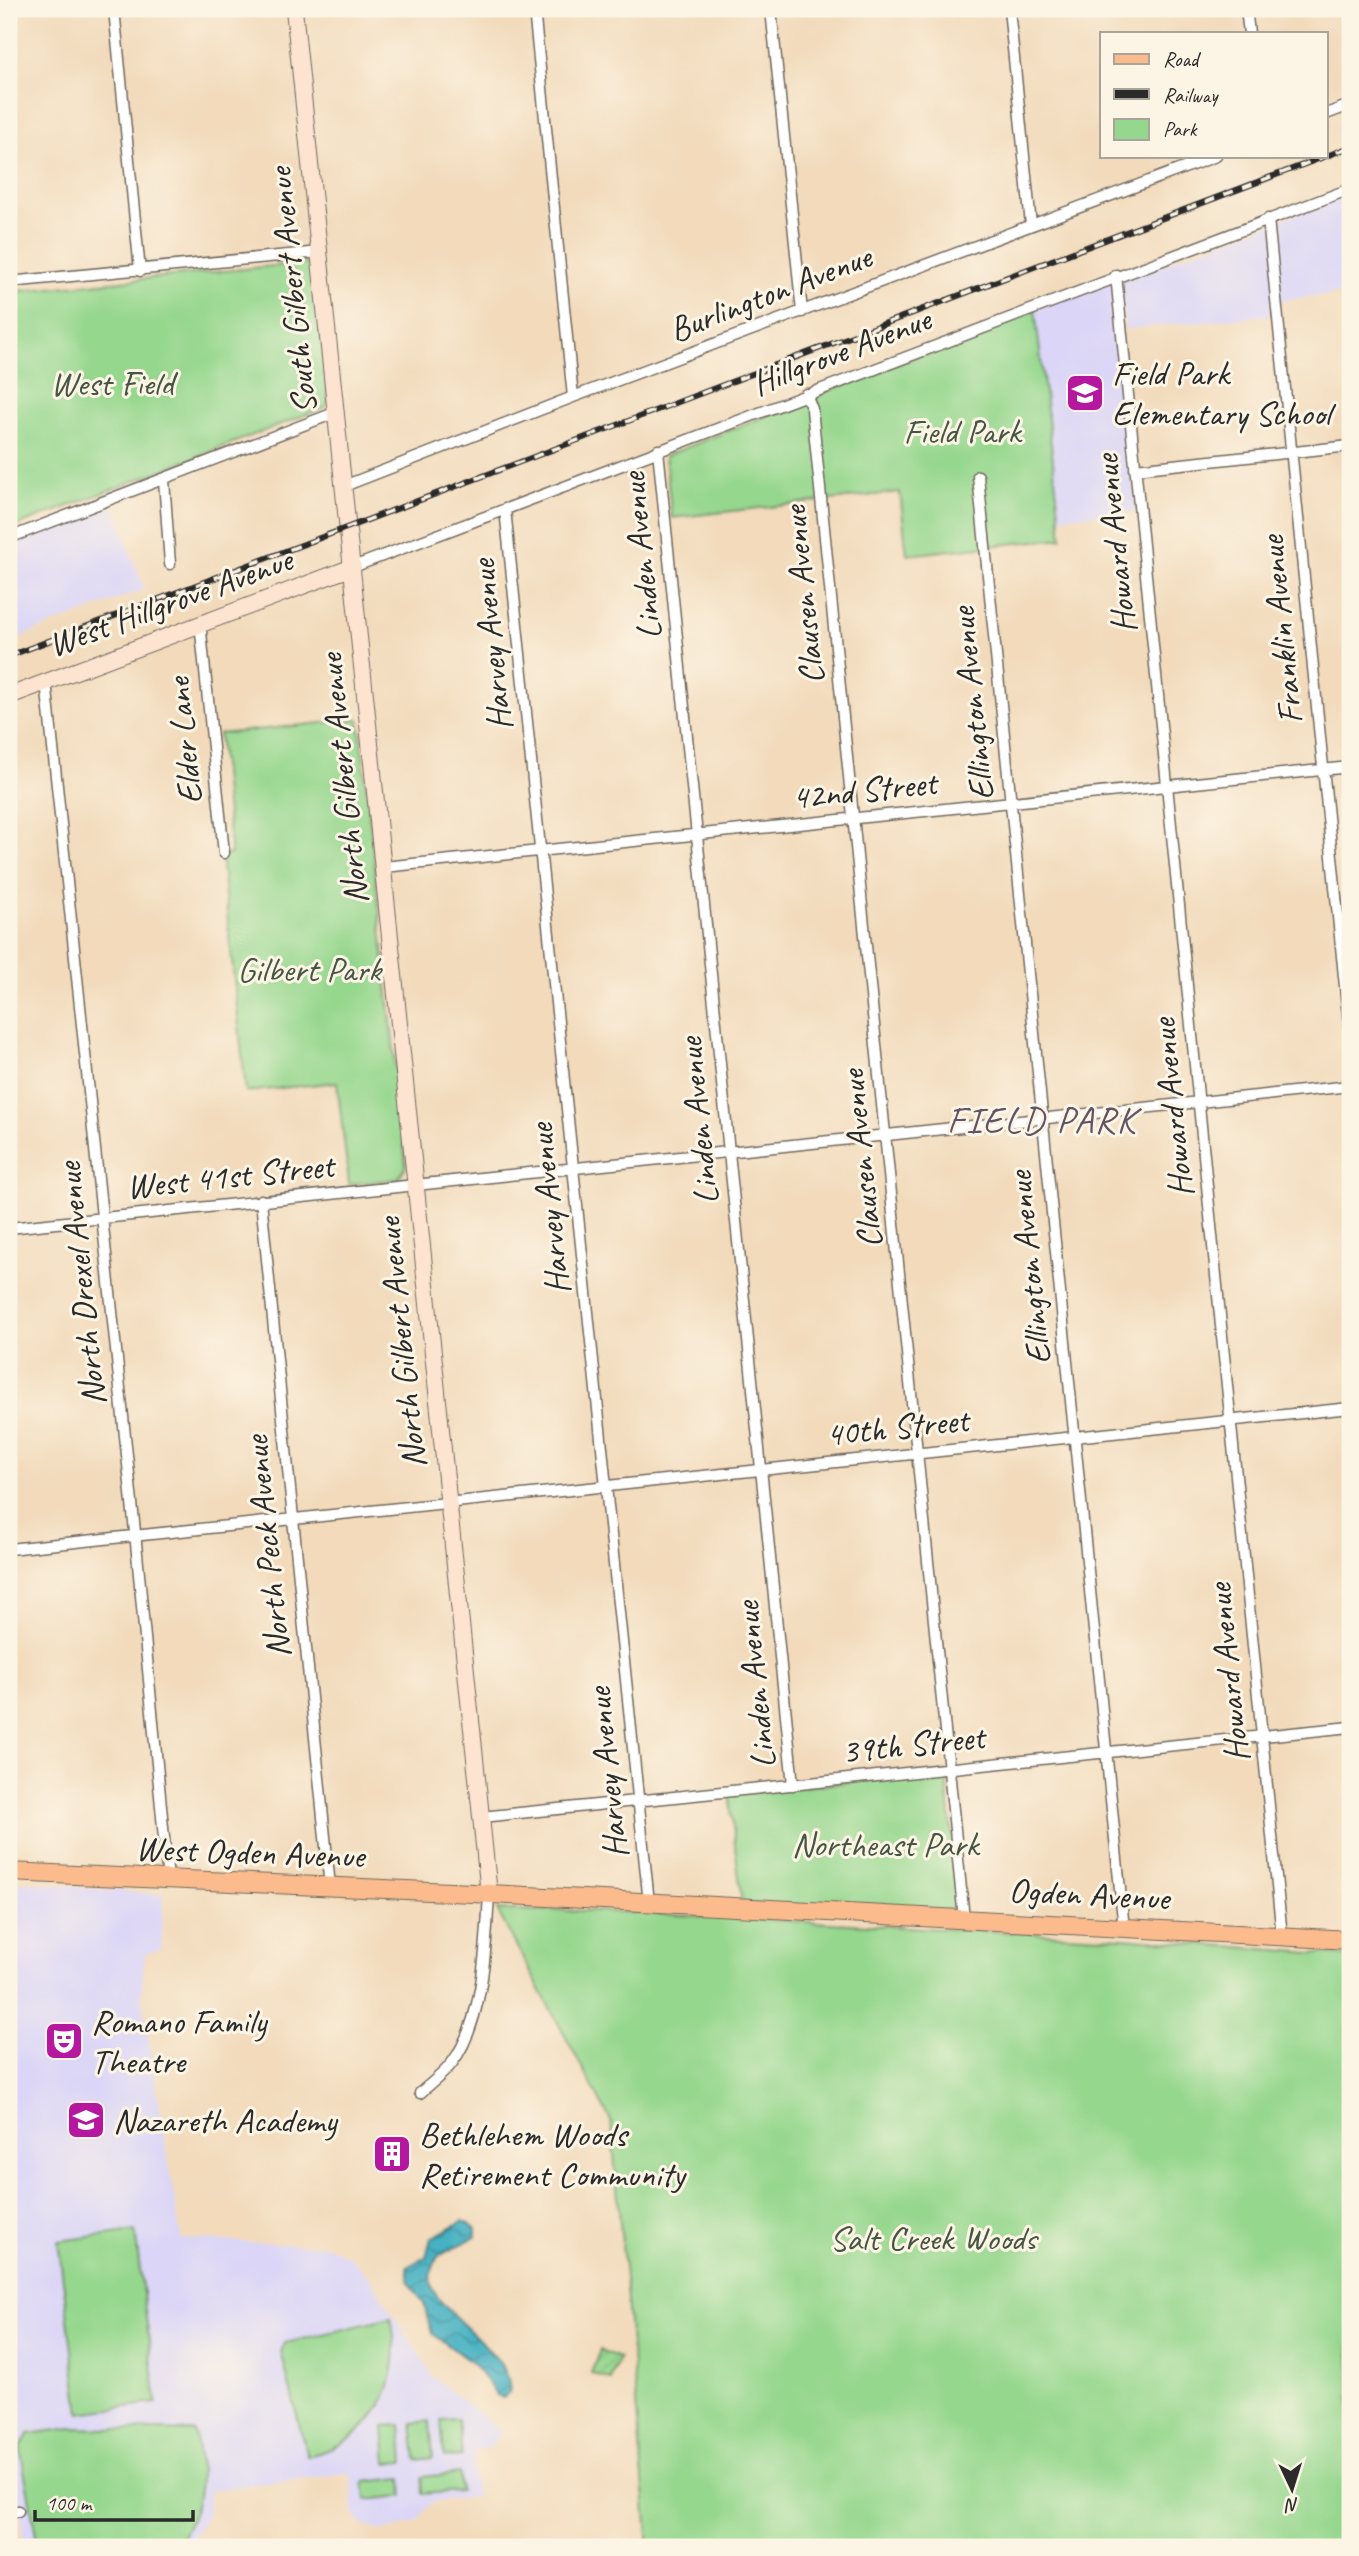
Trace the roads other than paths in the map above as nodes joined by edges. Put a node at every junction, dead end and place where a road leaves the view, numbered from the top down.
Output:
1 (114, 9) edge
2 (294, 9) edge
3 (534, 9) edge
4 (771, 9) edge
5 (1009, 9) edge
6 (1246, 9) edge
7 (1249, 32) edge
8 (1350, 105) edge
9 (1328, 113) edge
10 (1211, 158) edge
11 (1350, 189) edge
12 (1268, 219) junction
13 (1031, 225) junction
14 (320, 252) junction
15 (140, 271) junction
16 (1116, 275) junction
17 (9, 282) edge
18 (802, 312) junction
19 (806, 394) junction
20 (573, 397) junction
21 (337, 412) junction
22 (1350, 446) edge
23 (659, 450) junction
24 (1292, 453) junction
25 (1135, 470) junction
26 (978, 476) dead end
27 (164, 480) junction
28 (344, 486) junction
29 (505, 509) junction
30 (9, 538) edge
31 (170, 564) dead end
32 (353, 567) junction
33 (200, 623) junction
34 (46, 681) junction
35 (9, 696) edge
36 (1350, 767) edge
37 (1323, 770) junction
38 (1167, 786) junction
39 (1010, 803) junction
40 (854, 819) junction
41 (698, 835) junction
42 (540, 851) junction
43 (224, 853) dead end
44 (384, 867) junction
45 (1350, 1036) edge
46 (1350, 1086) edge
47 (1199, 1102) junction
48 (1042, 1118) junction
49 (886, 1136) junction
50 (729, 1152) junction
51 (573, 1167) junction
52 (416, 1185) junction
53 (261, 1200) junction
54 (102, 1218) junction
55 (9, 1228) edge
56 (1350, 1408) edge
57 (1232, 1420) junction
58 (1075, 1436) junction
59 (919, 1452) junction
60 (762, 1469) junction
61 (604, 1486) junction
62 (449, 1501) junction
63 (292, 1519) junction
64 (135, 1536) junction
65 (9, 1549) edge
66 (1350, 1727) edge
67 (1263, 1736) junction
68 (1107, 1752) junction
69 (950, 1768) junction
70 (793, 1785) junction
71 (638, 1801) junction
72 (481, 1816) junction
73 (9, 1872) edge
74 (168, 1881) junction
75 (330, 1887) junction
76 (489, 1894) junction
77 (649, 1903) junction
78 (964, 1919) junction
79 (1124, 1929) junction
80 (1282, 1936) junction
81 (1350, 1940) edge
82 (420, 2092) dead end

1 - 15 street
2 - 14 street, South Gilbert Avenue
3 - 20 street
4 - 18 street
5 - 13 street
6 - 7 street
8 - 9 street
10 - 13 street, Burlington Avenue
11 - 12 street, Hillgrove Avenue
12 - 16 street, Hillgrove Avenue
12 - 24 street, Franklin Avenue
13 - 18 street, Burlington Avenue
14 - 15 street
14 - 21 street, South Gilbert Avenue
15 - 17 street
16 - 19 street, Hillgrove Avenue
16 - 25 street, Howard Avenue
18 - 20 street, Burlington Avenue
19 - 23 street, Hillgrove Avenue
19 - 40 street, Clausen Avenue
20 - 28 street, Burlington Avenue
21 - 27 street
21 - 28 street, South Gilbert Avenue
22 - 24 street
23 - 29 street, Hillgrove Avenue
23 - 41 street, Linden Avenue
24 - 25 street
24 - 37 street, Franklin Avenue
25 - 38 street, Howard Avenue
26 - 39 street, Ellington Avenue
27 - 30 street
27 - 31 street
28 - 32 street, South Gilbert Avenue
29 - 32 street, Hillgrove Avenue
29 - 42 street, Harvey Avenue
32 - 33 street, West Hillgrove Avenue
32 - 44 street, North Gilbert Avenue
33 - 34 street, West Hillgrove Avenue
33 - 43 street, Elder Lane
34 - 35 street, West Hillgrove Avenue
34 - 54 street, North Drexel Avenue
36 - 37 street, 42nd Street
37 - 38 street, 42nd Street
37 - 45 street, Franklin Avenue
38 - 39 street, 42nd Street
38 - 47 street, Howard Avenue
39 - 40 street, 42nd Street
39 - 48 street, Ellington Avenue
40 - 41 street, 42nd Street
40 - 49 street, Clausen Avenue
41 - 42 street, 42nd Street
41 - 50 street, Linden Avenue
42 - 44 street, 42nd Street
42 - 51 street, Harvey Avenue
44 - 52 street, North Gilbert Avenue
46 - 47 street, West 41st Street
47 - 48 street, West 41st Street
47 - 57 street, Howard Avenue
48 - 49 street, West 41st Street
48 - 58 street, Ellington Avenue
49 - 50 street, West 41st Street
49 - 59 street, Clausen Avenue
50 - 51 street, West 41st Street
50 - 60 street, Linden Avenue
51 - 52 street, West 41st Street
51 - 61 street, Harvey Avenue
52 - 53 street, West 41st Street
52 - 62 street, North Gilbert Avenue
53 - 54 street, West 41st Street
53 - 63 street, North Peck Avenue
54 - 55 street, West 41st Street
54 - 64 street, North Drexel Avenue
56 - 57 street, 40th Street
57 - 58 street, 40th Street
57 - 67 street, Howard Avenue
58 - 59 street, 40th Street
58 - 68 street, Ellington Avenue
59 - 60 street, 40th Street
59 - 69 street, Clausen Avenue
60 - 61 street, 40th Street
60 - 70 street, Linden Avenue
61 - 62 street, 40th Street
61 - 71 street, Harvey Avenue
62 - 63 street, 40th Street
62 - 72 street, North Gilbert Avenue
63 - 64 street, 40th Street
63 - 75 street, North Peck Avenue
64 - 65 street, 40th Street
64 - 74 street, North Drexel Avenue
66 - 67 street, 39th Street
67 - 68 street, 39th Street
67 - 80 street, Howard Avenue
68 - 69 street, 39th Street
68 - 79 street, Ellington Avenue
69 - 70 street, 39th Street
69 - 78 street, Clausen Avenue
70 - 71 street, 39th Street
71 - 72 street, 39th Street
71 - 77 street, Harvey Avenue
72 - 76 street, North Gilbert Avenue
73 - 74 main road, West Ogden Avenue
74 - 75 main road, West Ogden Avenue
75 - 76 main road, West Ogden Avenue
76 - 77 main road, Ogden Avenue
76 - 82 street, North Gilbert Avenue
77 - 78 main road, Ogden Avenue
78 - 79 main road, Ogden Avenue
79 - 80 main road, Ogden Avenue
80 - 81 main road, Ogden Avenue

